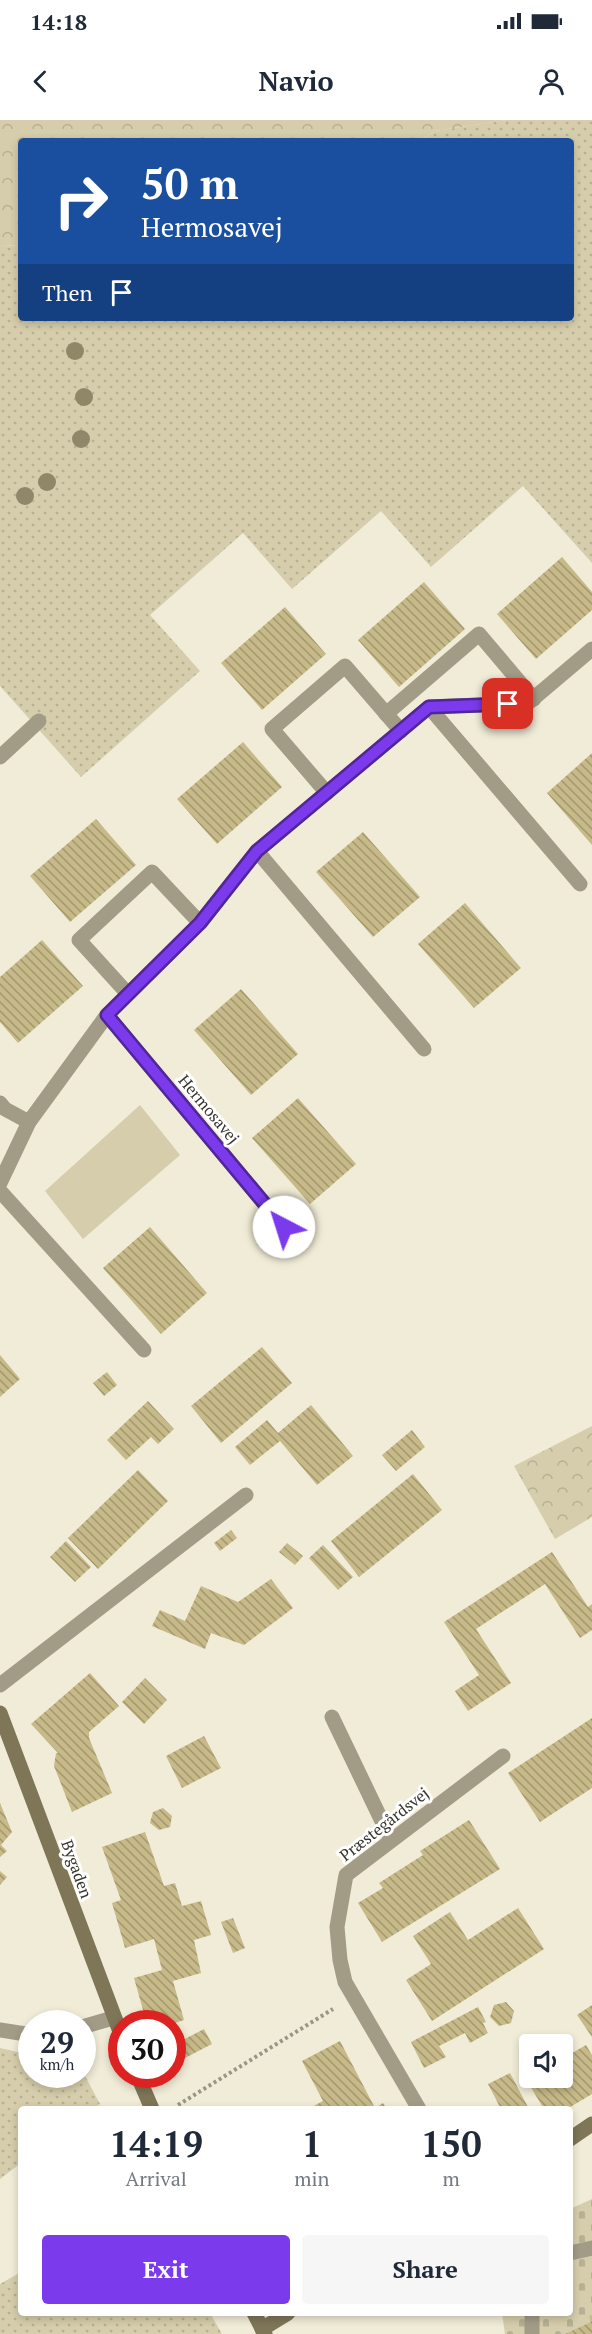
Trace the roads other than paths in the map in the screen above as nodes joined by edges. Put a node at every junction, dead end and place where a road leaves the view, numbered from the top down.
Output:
1 (592, 649) edge
2 (534, 699) junction
3 (429, 707) junction
4 (387, 714) junction
5 (39, 721) dead end
6 (401, 731) junction
7 (0, 757) edge
8 (327, 792) junction
9 (257, 851) junction
10 (580, 884) dead end
11 (200, 923) junction
12 (128, 994) junction
13 (107, 1015) junction
14 (424, 1049) dead end
15 (0, 1103) edge
16 (29, 1122) junction
17 (0, 1183) edge
18 (0, 1191) edge
19 (284, 1227) dead end
20 (144, 1350) dead end
21 (246, 1495) dead end
22 (0, 1685) edge
23 (0, 1713) edge
24 (332, 1717) dead end
25 (503, 1756) dead end
26 (391, 1840) junction
27 (110, 2010) edge
28 (0, 2030) edge
29 (18, 2033) edge
30 (143, 2088) edge
31 (151, 2106) edge
32 (417, 2106) edge
33 (592, 2124) edge
34 (573, 2137) edge
35 (592, 2248) edge
36 (573, 2252) edge
37 (256, 2316) edge
38 (284, 2316) edge
39 (532, 2316) edge
40 (264, 2331) edge
41 (532, 2334) edge

1 - 2 street
2 - 3 street
2 - 4 street
3 - 6 street
3 - 10 street
4 - 6 street
4 - 8 street
5 - 7 street
6 - 8 street
8 - 9 street
9 - 11 street
9 - 14 street
11 - 12 street
11 - 12 street
12 - 13 street
13 - 16 street
13 - 19 street, Hermosavej
15 - 16 street
16 - 17 street
18 - 20 street
21 - 22 street
23 - 27 street, Bygaden
24 - 26 street
25 - 26 street, Præstegårdsvej
26 - 32 street, Præstegårdsvej
28 - 29 street
30 - 31 street
33 - 34 street
35 - 36 street
37 - 40 street
38 - 40 street
39 - 41 street

